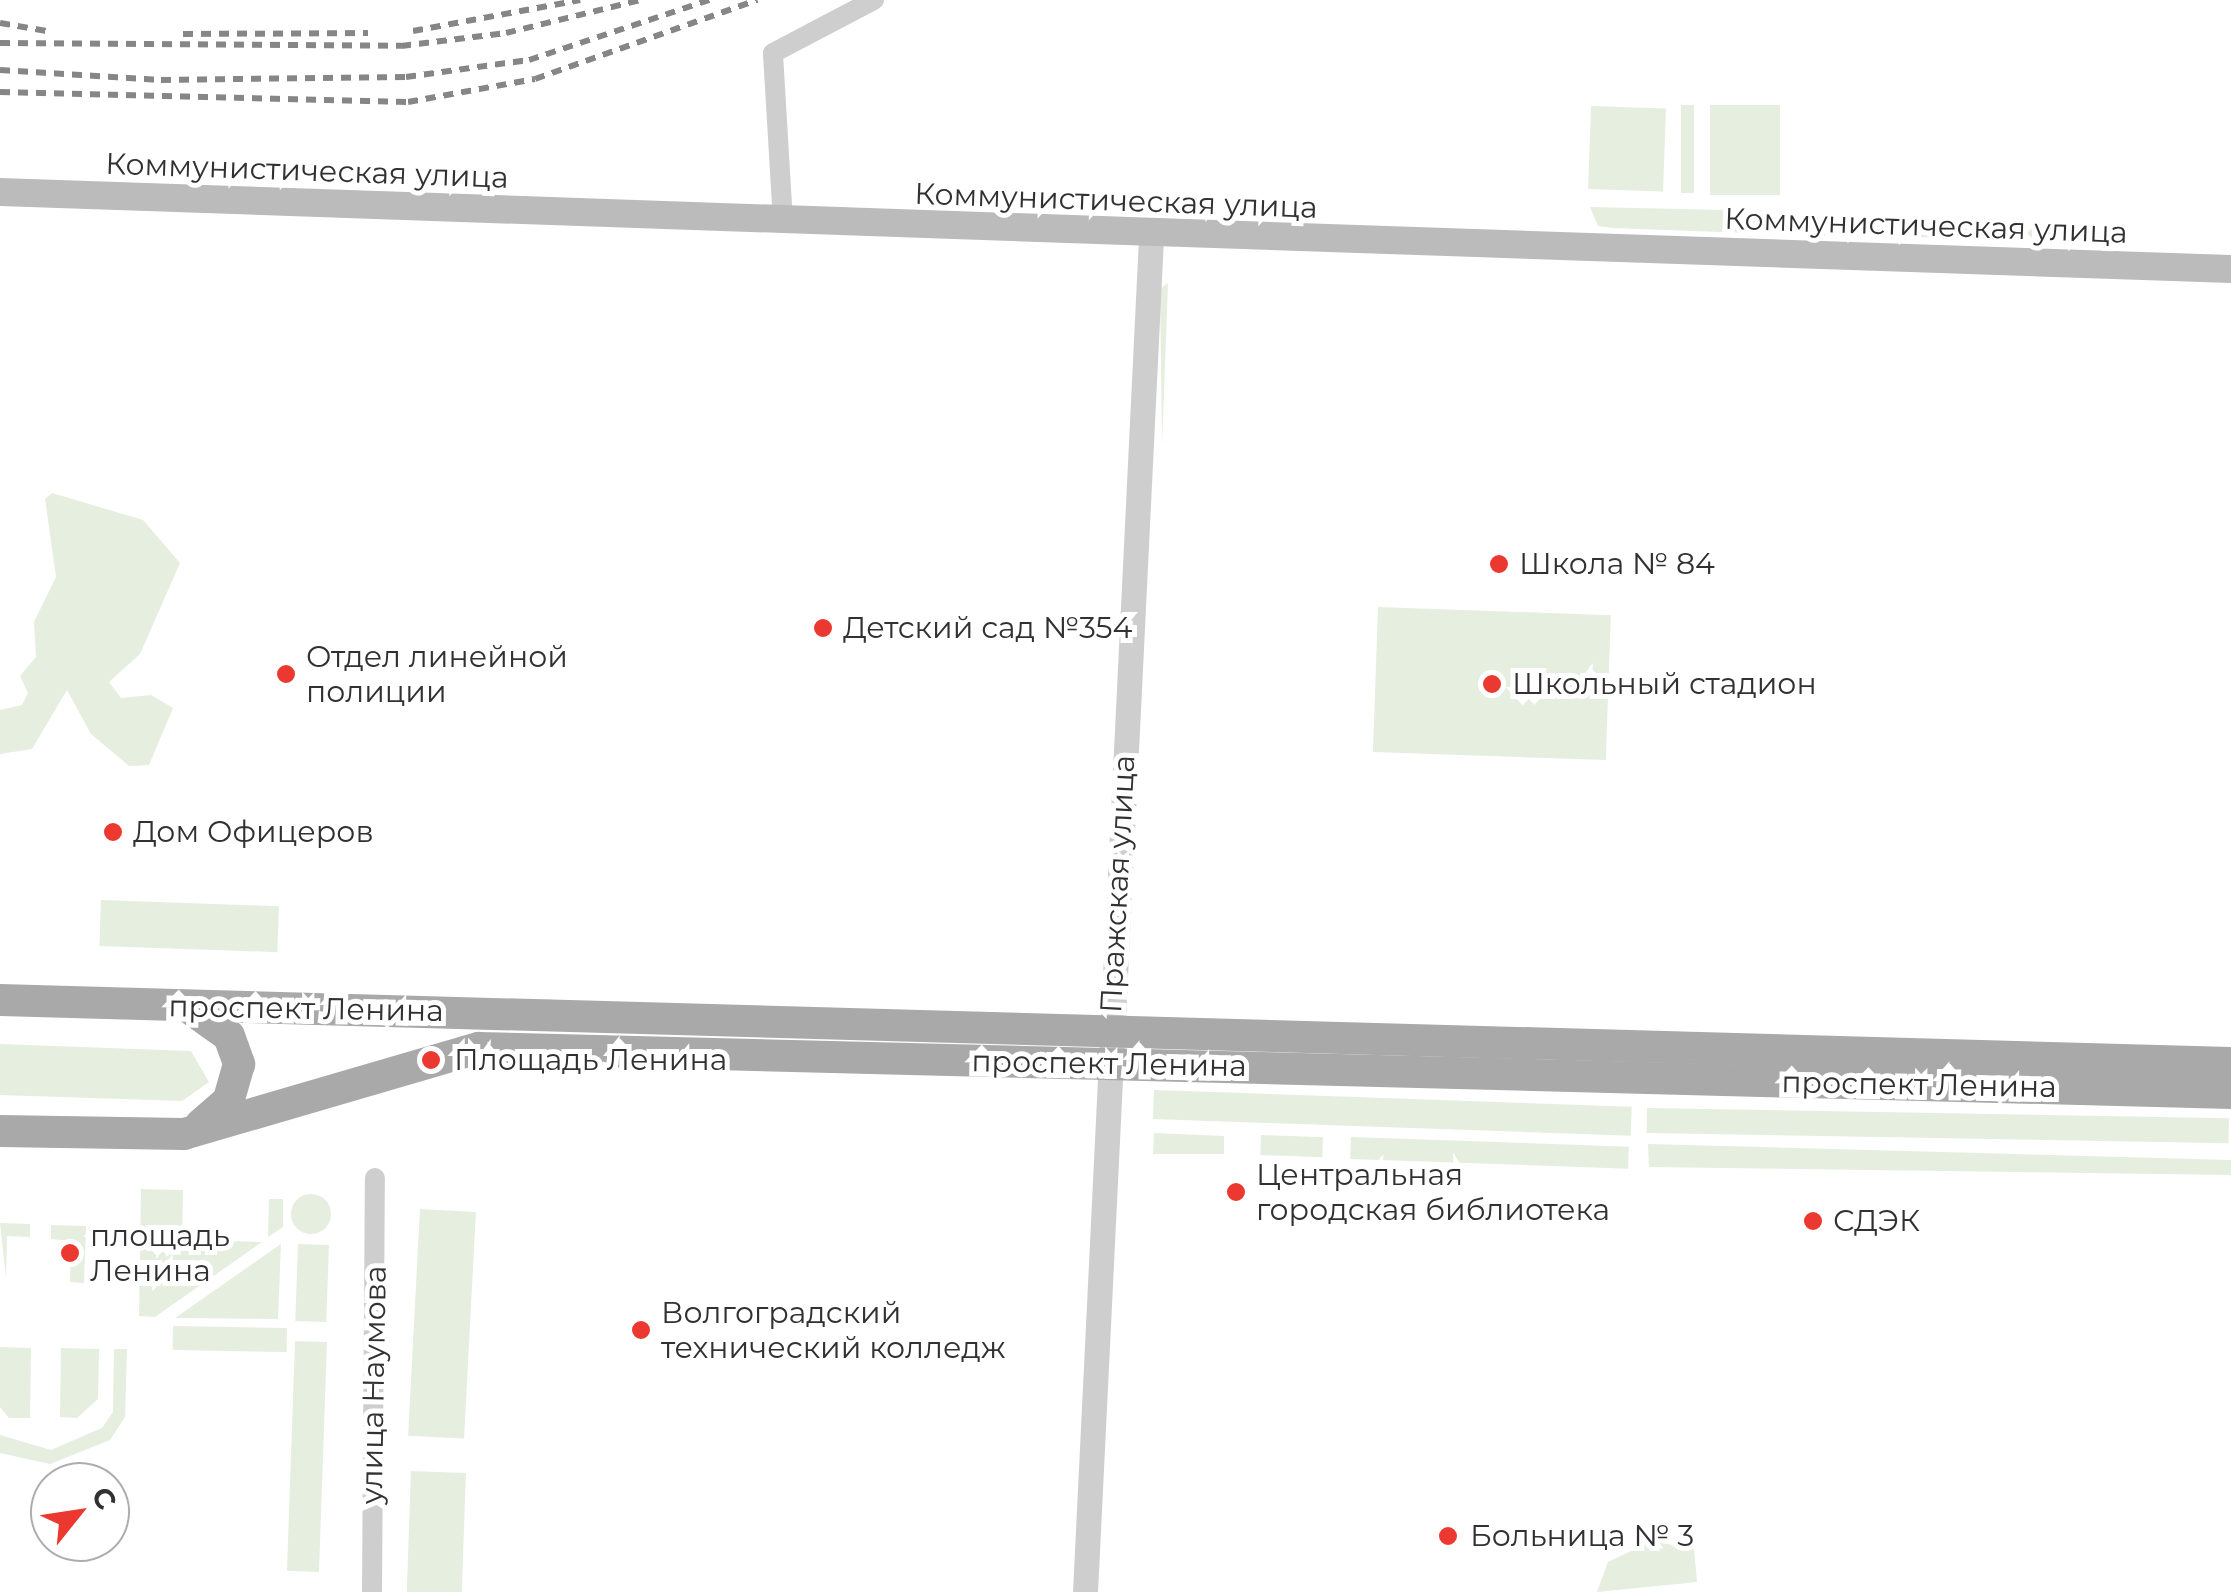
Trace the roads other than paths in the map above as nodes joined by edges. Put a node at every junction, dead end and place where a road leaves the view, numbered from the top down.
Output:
1 (874, 0) edge
2 (0, 192) edge
3 (783, 222) junction
4 (1152, 236) junction
5 (2231, 269) edge
6 (0, 1000) edge
7 (188, 1007) junction
8 (479, 1013) junction
9 (1110, 1031) junction
10 (479, 1048) junction
11 (2231, 1063) edge
12 (1111, 1064) junction
13 (2231, 1093) edge
14 (0, 1131) edge
15 (184, 1134) junction
16 (376, 1178) dead end
17 (372, 1592) edge
18 (1085, 1592) edge

1 - 3 street
2 - 3 main road, Коммунистическая улица
3 - 4 main road, Коммунистическая улица
4 - 5 main road, Коммунистическая улица
4 - 9 street, Пражская улица
6 - 7 main road, проспект Ленина
7 - 8 main road, проспект Ленина
7 - 15 main road
8 - 9 main road, проспект Ленина
8 - 10 main road
9 - 11 main road, проспект Ленина
9 - 12 street, Пражская улица
10 - 12 main road, проспект Ленина
10 - 15 main road, проспект Ленина
12 - 13 main road, проспект Ленина
12 - 18 street, Пражская улица
14 - 15 main road, проспект Ленина
16 - 17 street, улица Наумова

